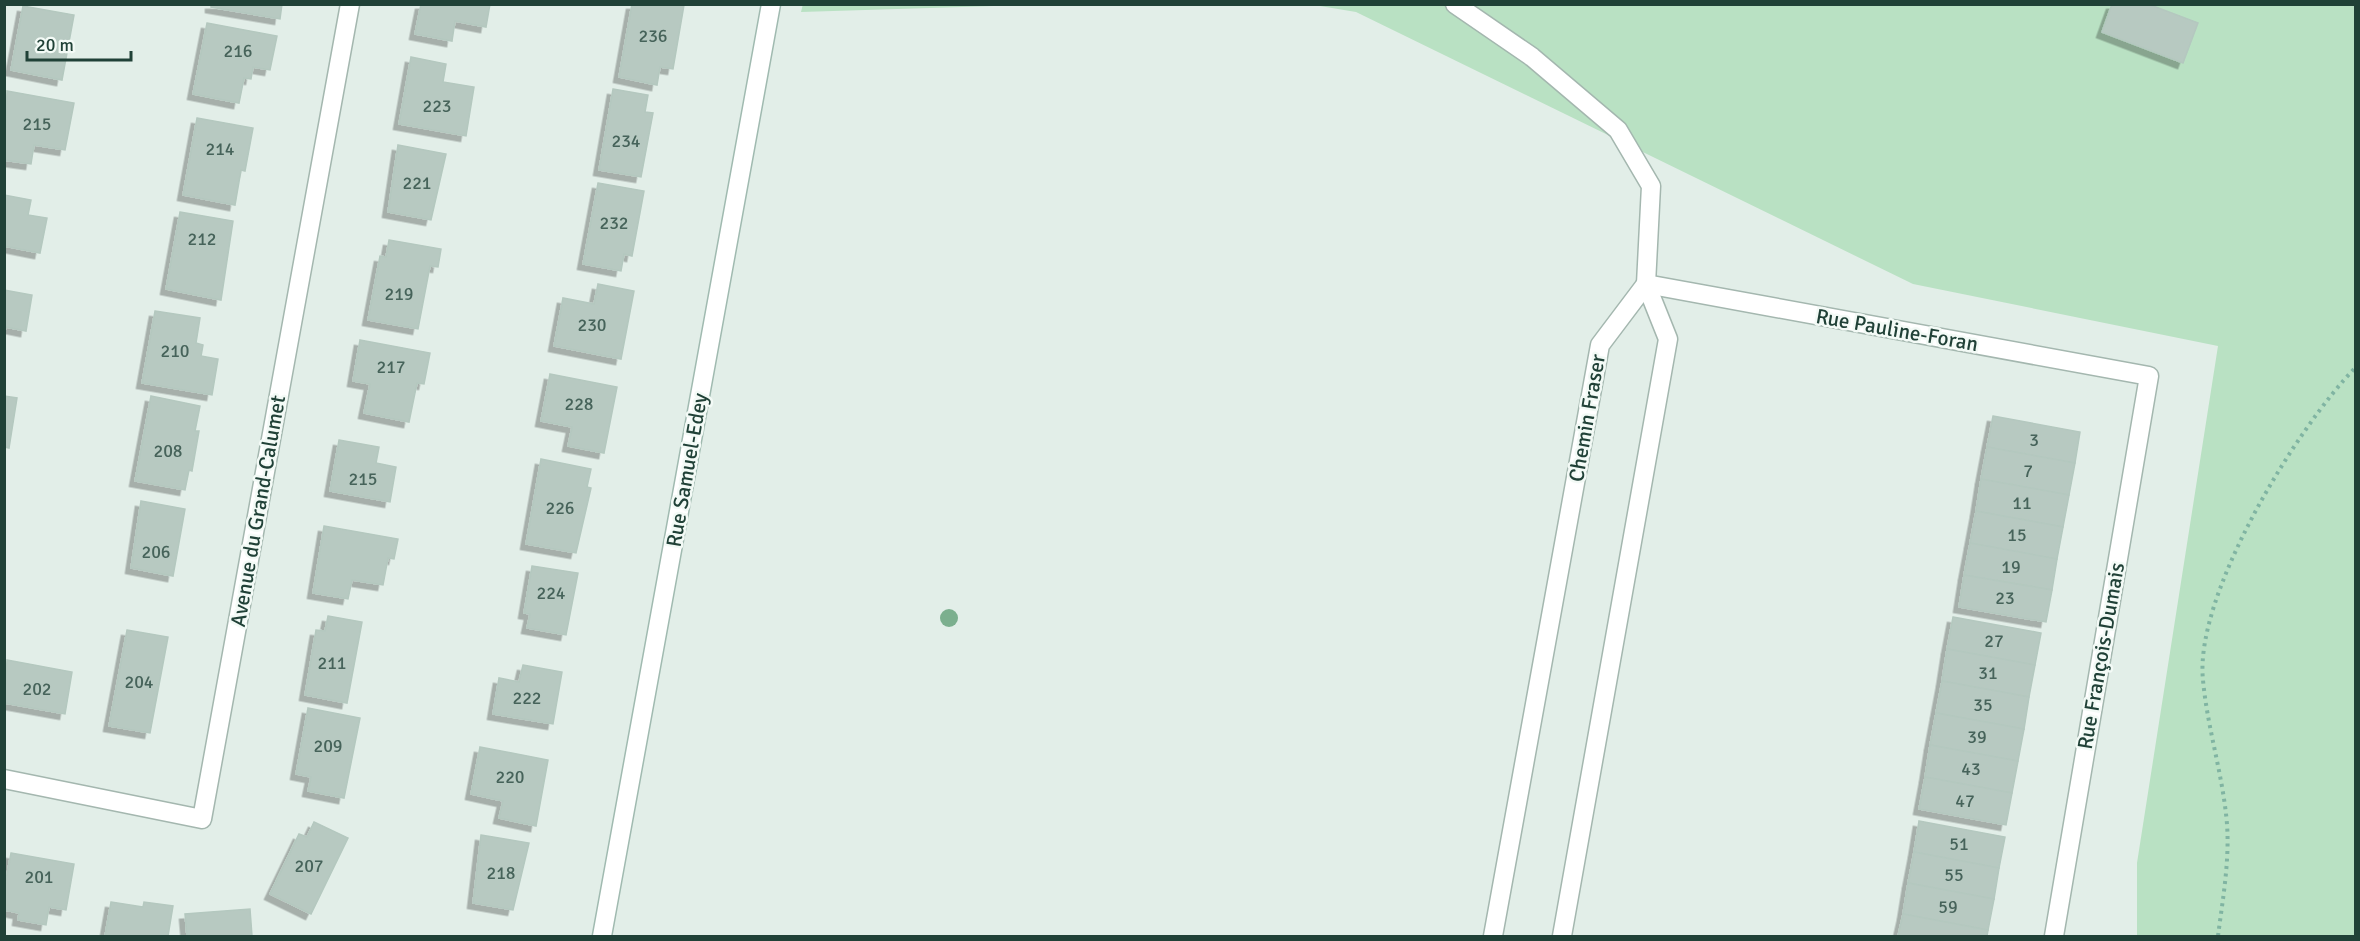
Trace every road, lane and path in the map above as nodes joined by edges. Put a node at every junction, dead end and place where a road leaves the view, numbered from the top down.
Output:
1 (350, 4) edge
2 (771, 4) edge
3 (1455, 4) edge
4 (1646, 284) junction
5 (2355, 367) edge
6 (2149, 376) joint
7 (4, 780) edge
8 (602, 936) edge
9 (1493, 936) edge
10 (1562, 936) edge
11 (2054, 936) edge
12 (2218, 936) edge

1 - 7 street, Avenue du Grand-Calumet
2 - 8 street, Rue Samuel-Edey
3 - 4 street
4 - 6 street, Rue Pauline-Foran
4 - 9 street, Chemin Fraser
4 - 10 street
5 - 12 path
6 - 11 street, Rue François-Dumais

